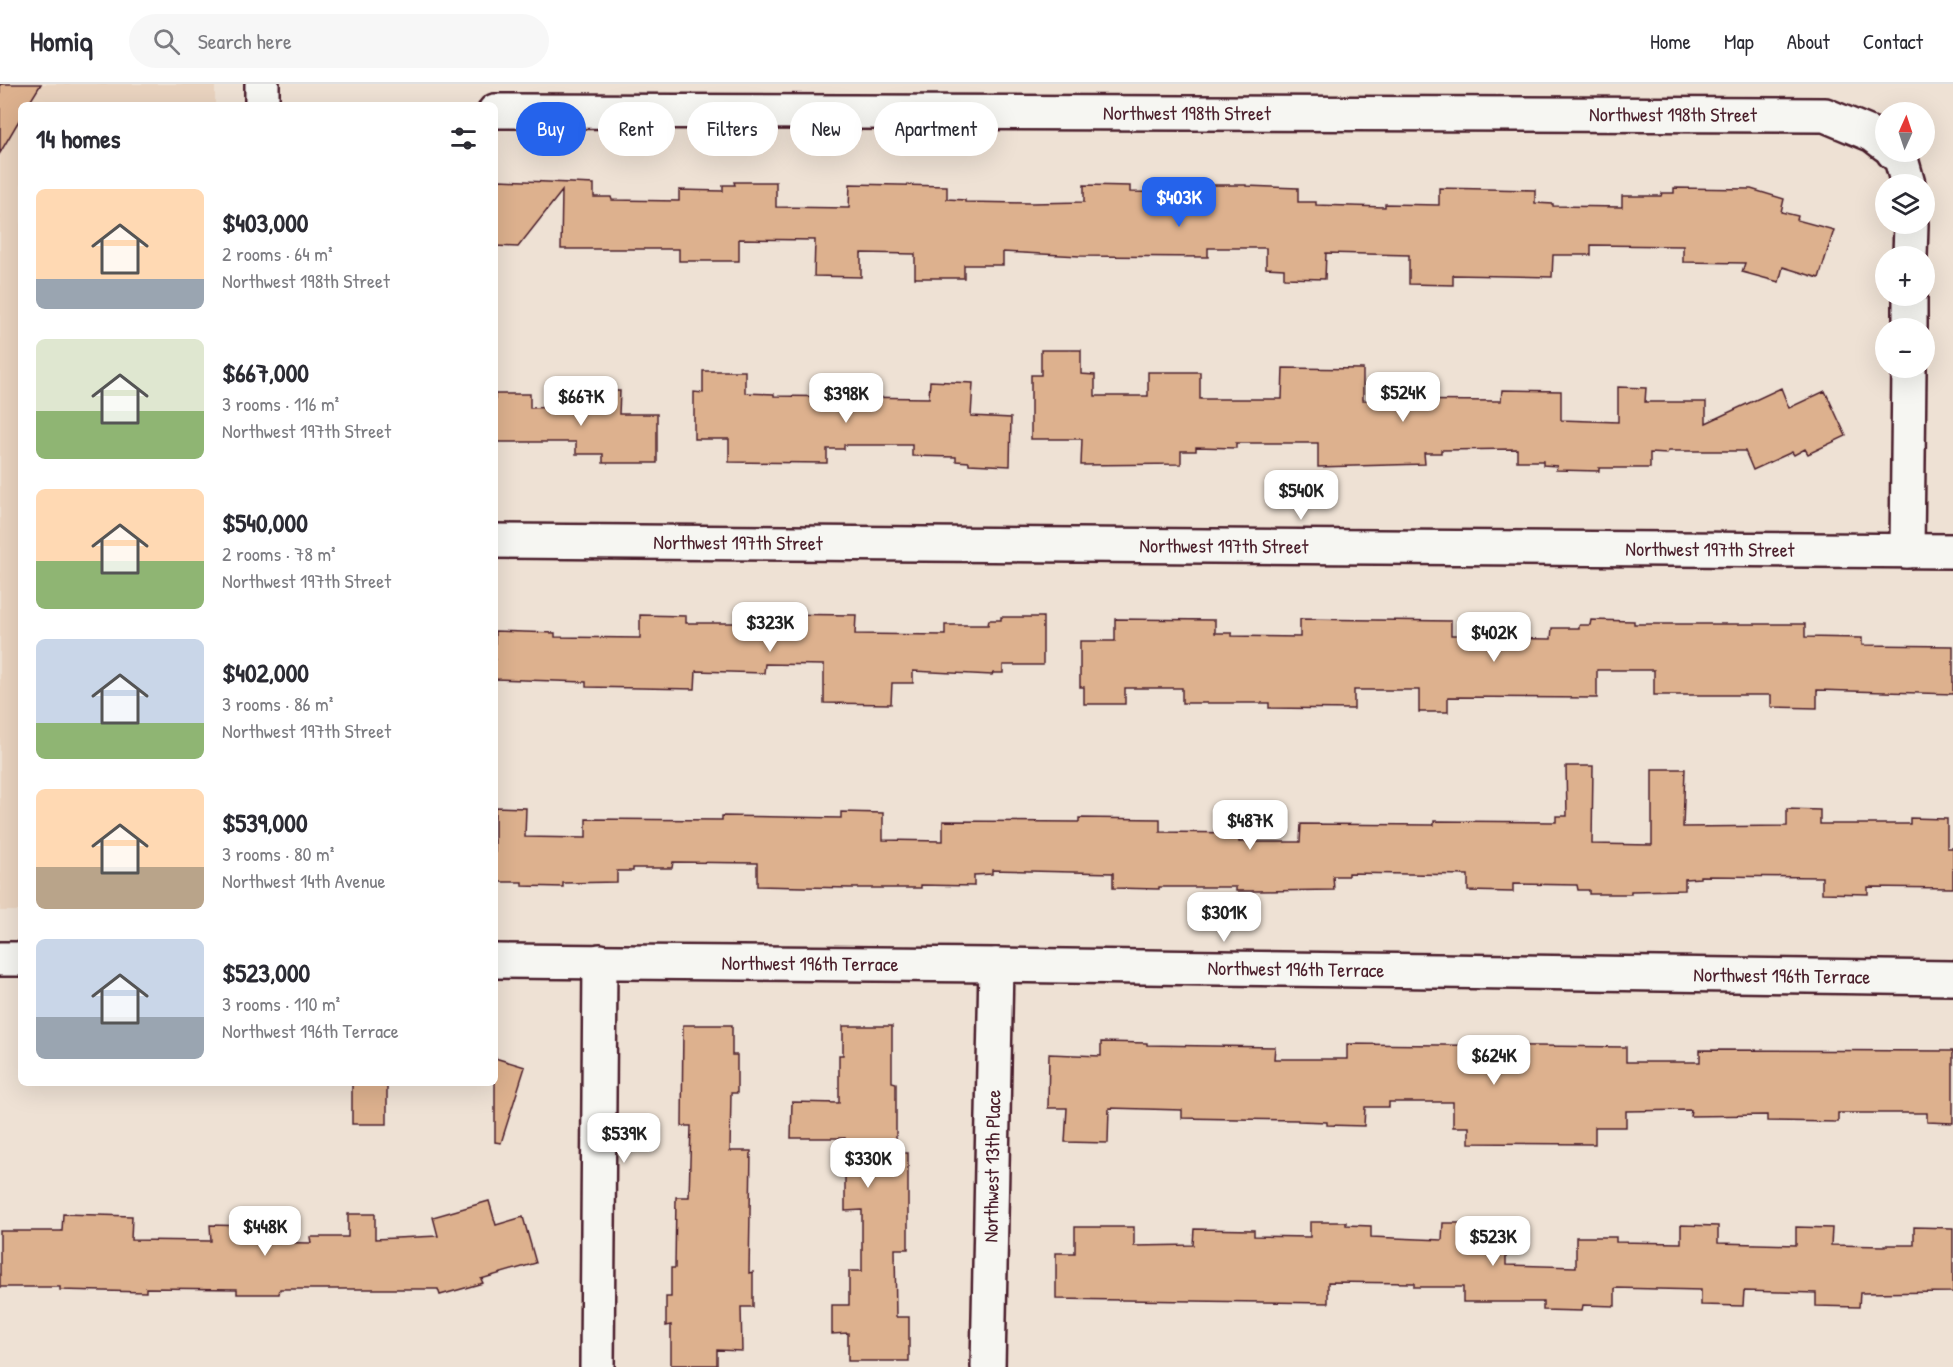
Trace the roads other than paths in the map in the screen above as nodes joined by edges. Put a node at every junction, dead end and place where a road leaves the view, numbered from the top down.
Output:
1 (262, 84) edge
2 (262, 102) edge
3 (498, 111) edge
4 (1875, 140) edge
5 (1909, 378) edge
6 (498, 542) edge
7 (1907, 551) junction
8 (1953, 551) edge
9 (0, 959) edge
10 (18, 959) edge
11 (498, 961) edge
12 (600, 961) junction
13 (996, 965) junction
14 (1953, 978) edge
15 (597, 1367) edge
16 (988, 1367) edge

1 - 2 street
3 - 4 street, Northwest 198th Street
5 - 7 street
6 - 7 street, Northwest 197th Street
7 - 8 street, Northwest 197th Street
9 - 10 street
11 - 12 street, Northwest 196th Terrace
12 - 13 street, Northwest 196th Terrace
12 - 15 street
13 - 14 street, Northwest 196th Terrace
13 - 16 street, Northwest 13th Place

